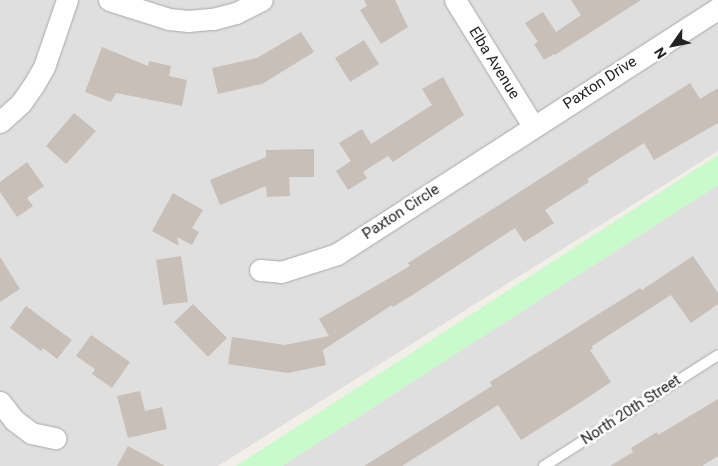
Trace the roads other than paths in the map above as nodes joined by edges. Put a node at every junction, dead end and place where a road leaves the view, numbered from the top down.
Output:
1 (67, 0) edge
2 (109, 0) edge
3 (262, 0) edge
4 (455, 0) edge
5 (718, 8) edge
6 (0, 122) edge
7 (533, 126) junction
8 (260, 270) dead end
9 (718, 355) edge
10 (0, 402) edge
11 (55, 438) dead end
12 (544, 466) edge

1 - 6 street
2 - 3 street
4 - 7 street, Elba Avenue
5 - 7 street, Paxton Drive
7 - 8 street, Paxton Circle
9 - 12 lane, North 20th Street
10 - 11 street

